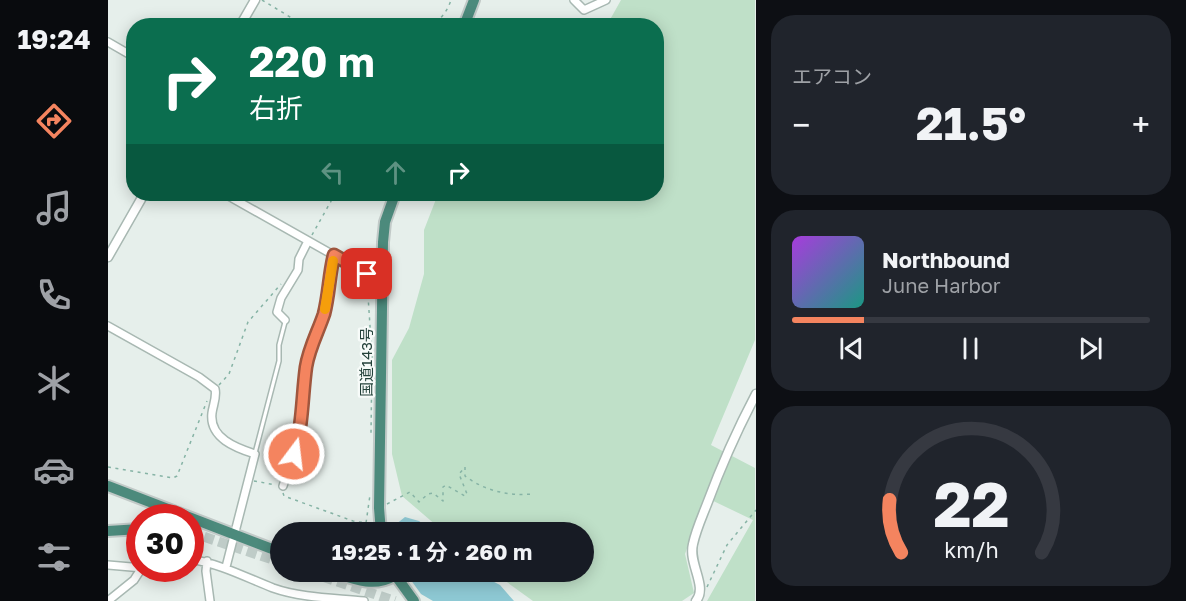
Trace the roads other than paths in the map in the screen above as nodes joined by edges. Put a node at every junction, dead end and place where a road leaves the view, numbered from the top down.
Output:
1 (255, 0) edge
2 (474, 0) edge
3 (573, 0) edge
4 (606, 0) edge
5 (245, 18) edge
6 (467, 18) edge
7 (108, 42) edge
8 (126, 52) edge
9 (140, 201) edge
10 (237, 201) edge
11 (392, 201) edge
12 (308, 241) junction
13 (334, 255) junction
14 (108, 257) edge
15 (367, 274) road end
16 (285, 320) joint
17 (108, 326) edge
18 (756, 394) edge
19 (255, 454) junction
20 (108, 486) edge
21 (283, 486) road end
22 (380, 522) edge
23 (126, 530) edge
24 (108, 531) edge
25 (235, 535) junction
26 (270, 548) edge
27 (204, 561) edge
28 (207, 561) junction
29 (108, 565) edge
30 (126, 567) edge
31 (226, 567) junction
32 (132, 582) edge
33 (399, 582) edge
34 (698, 599) edge
35 (108, 601) edge
36 (210, 601) edge
37 (364, 601) edge
38 (414, 601) edge

1 - 5 street
2 - 6 highway
3 - 4 street
7 - 8 street
9 - 14 street
10 - 12 street
11 - 22 highway, 国道143号
12 - 13 street
12 - 16 street
13 - 15 street
13 - 21 street
16 - 19 lane
17 - 19 street
18 - 34 street
19 - 25 street
20 - 25 highway
23 - 24 highway
25 - 26 highway
25 - 31 street
27 - 28 street
28 - 31 street
28 - 36 street
29 - 30 street
31 - 37 street
32 - 35 street
33 - 38 highway

